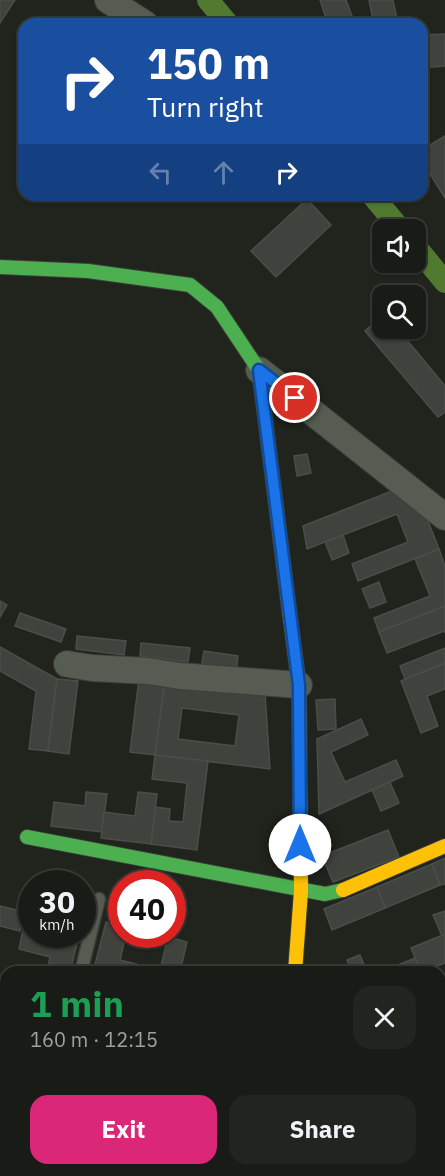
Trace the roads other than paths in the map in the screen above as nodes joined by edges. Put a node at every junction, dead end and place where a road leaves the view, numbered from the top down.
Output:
1 (108, 0) edge
2 (136, 18) edge
3 (0, 267) edge
4 (259, 370) junction
5 (444, 518) edge
6 (67, 664) dead end
7 (299, 685) junction
8 (27, 837) dead end
9 (445, 846) edge
10 (301, 891) junction
11 (99, 899) dead end
12 (82, 966) edge
13 (295, 966) edge

1 - 2 street
3 - 4 street
4 - 5 street
4 - 7 street
6 - 7 street
7 - 10 street
8 - 10 street
9 - 10 street
10 - 13 street
11 - 12 lane

